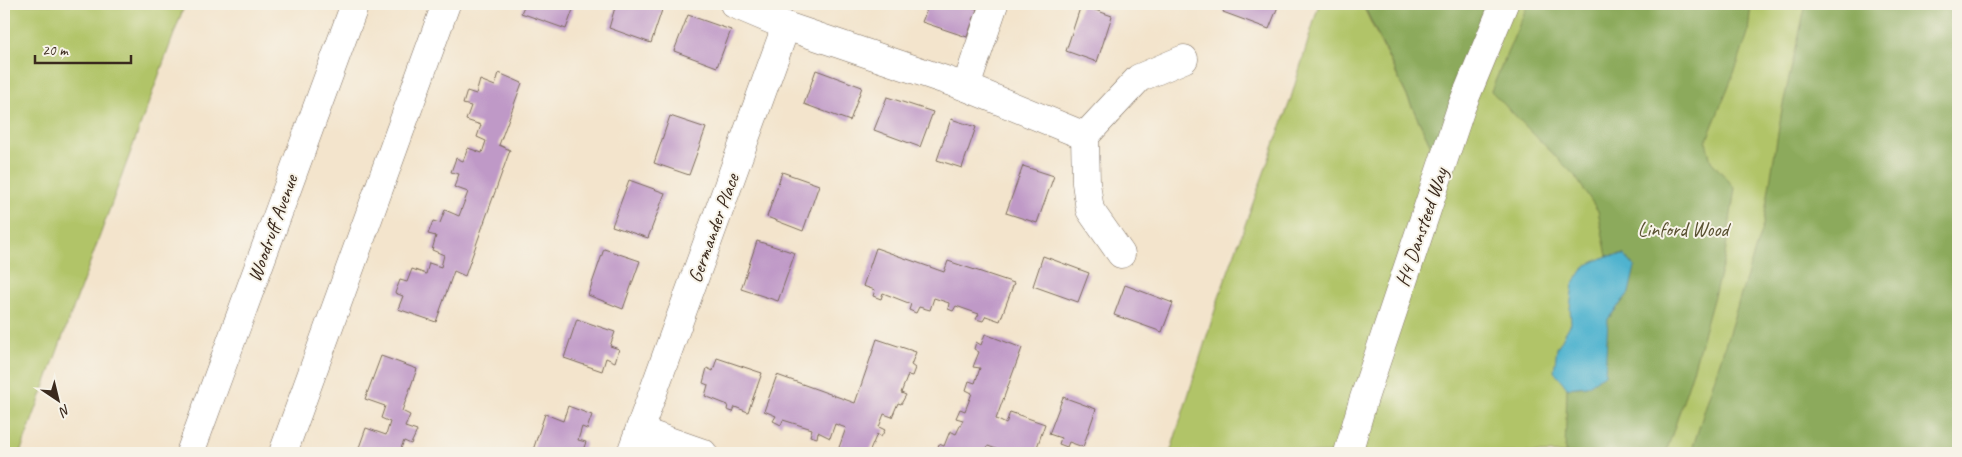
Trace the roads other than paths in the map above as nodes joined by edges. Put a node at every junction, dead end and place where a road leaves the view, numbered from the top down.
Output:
1 (355, 4) edge
2 (446, 4) edge
3 (734, 4) edge
4 (994, 4) edge
5 (1504, 4) edge
6 (786, 26) junction
7 (1184, 59) dead end
8 (966, 88) junction
9 (1085, 136) junction
10 (1121, 254) dead end
11 (635, 442) edge
12 (190, 453) edge
13 (283, 453) edge
14 (703, 453) edge
15 (1348, 453) edge

1 - 12 street, Woodruff Avenue
2 - 13 street
3 - 6 street
4 - 8 street
5 - 15 street, H4 Dansteed Way
6 - 8 street
6 - 11 street, Germander Place
7 - 9 street
8 - 9 street
9 - 10 street
11 - 14 street, Germander Place

